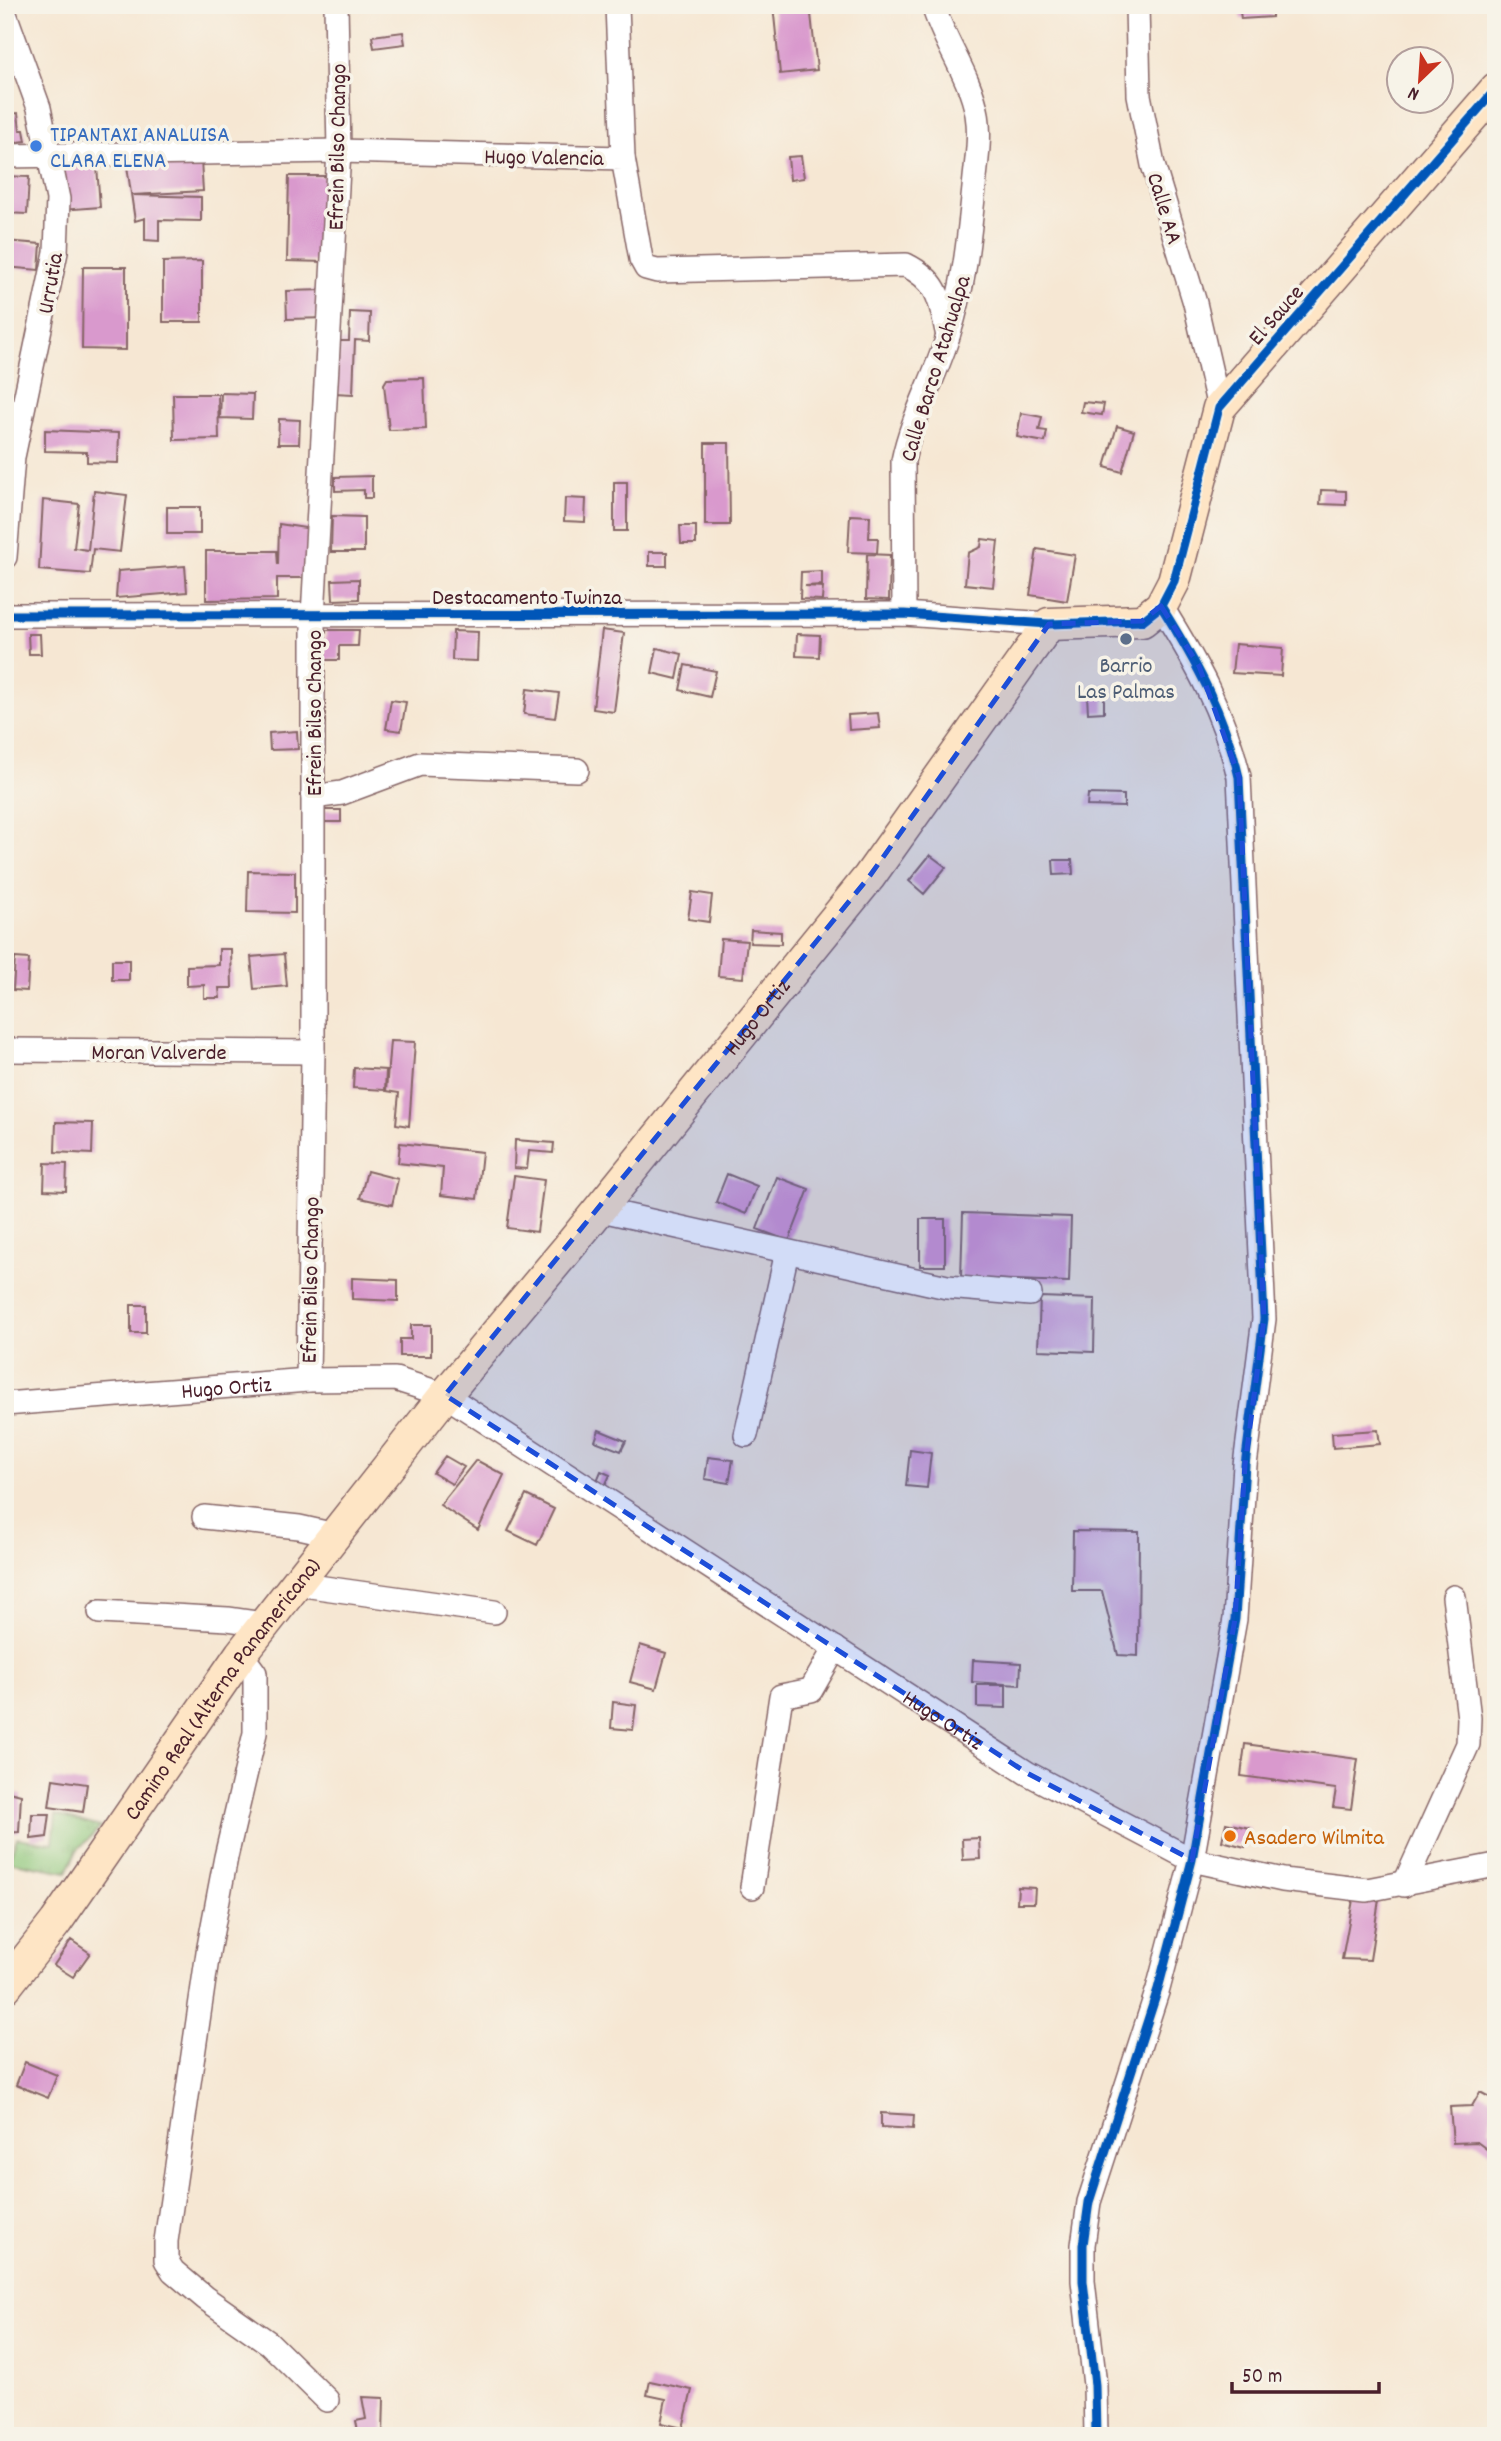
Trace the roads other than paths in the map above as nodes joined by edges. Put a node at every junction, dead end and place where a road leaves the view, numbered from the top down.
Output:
1 (336, 5) edge
2 (617, 5) edge
3 (933, 5) edge
4 (1137, 5) edge
5 (5, 14) edge
6 (1496, 89) edge
7 (339, 151) junction
8 (5, 156) edge
9 (51, 156) junction
10 (622, 158) junction
11 (948, 336) junction
12 (1219, 408) junction
13 (9, 457) edge
14 (5, 557) edge
15 (1161, 606) junction
16 (904, 614) junction
17 (5, 615) edge
18 (313, 616) junction
19 (1049, 624) junction
20 (577, 771) dead end
21 (313, 797) junction
22 (5, 1050) edge
23 (313, 1052) junction
24 (597, 1209) junction
25 (787, 1252) junction
26 (1030, 1294) dead end
27 (308, 1380) junction
28 (445, 1395) junction
29 (5, 1404) edge
30 (746, 1435) dead end
31 (204, 1517) dead end
32 (334, 1535) junction
33 (296, 1584) junction
34 (1454, 1597) dead end
35 (100, 1612) dead end
36 (494, 1612) dead end
37 (264, 1624) junction
38 (835, 1648) junction
39 (241, 1654) junction
40 (1192, 1860) junction
41 (1496, 1865) edge
42 (1404, 1885) junction
43 (752, 1887) dead end
44 (5, 1987) edge
45 (327, 2400) dead end
46 (1096, 2436) edge

1 - 7 street, Efrein Bilso Chango
2 - 10 street
3 - 11 street, Calle Barco Atahualpa
4 - 12 street, Calle AA
5 - 9 street, Urrutia
6 - 12 street, El Sauce
7 - 9 street, Hugo Valencia
7 - 10 street, Hugo Valencia
7 - 18 street, Efrein Bilso Chango
8 - 9 street, Hugo Valencia
9 - 13 street, Urrutia
10 - 11 street, Hugo Valencia
11 - 16 street, Calle Barco Atahualpa
12 - 15 street, El Sauce
13 - 14 street, Urrutia
15 - 19 street
15 - 40 street
16 - 18 street, Destacamento Twinza
16 - 19 street, Destacamento Twinza
17 - 18 street, Destacamento Twinza
18 - 21 street, Efrein Bilso Chango
19 - 24 street, Hugo Ortiz
20 - 21 street
21 - 23 street, Efrein Bilso Chango
22 - 23 street, Moran Valverde
23 - 27 street, Efrein Bilso Chango
24 - 25 street
24 - 28 street, Hugo Ortiz
25 - 26 street
25 - 30 street
27 - 28 street, Hugo Ortiz
27 - 29 street, Hugo Ortiz
28 - 32 street, Camino Real (Alterna Panamericana)
28 - 38 street, Hugo Ortiz
31 - 32 street
32 - 33 street, Camino Real (Alterna Panamericana)
33 - 36 street
33 - 37 street, Camino Real (Alterna Panamericana)
34 - 42 street
35 - 37 street
37 - 39 street, Camino Real (Alterna Panamericana)
38 - 40 street, Hugo Ortiz
38 - 43 street
39 - 44 street, Camino Real (Alterna Panamericana)
39 - 45 street
40 - 42 street, Hugo Ortiz
40 - 46 street
41 - 42 street, Hugo Ortiz

